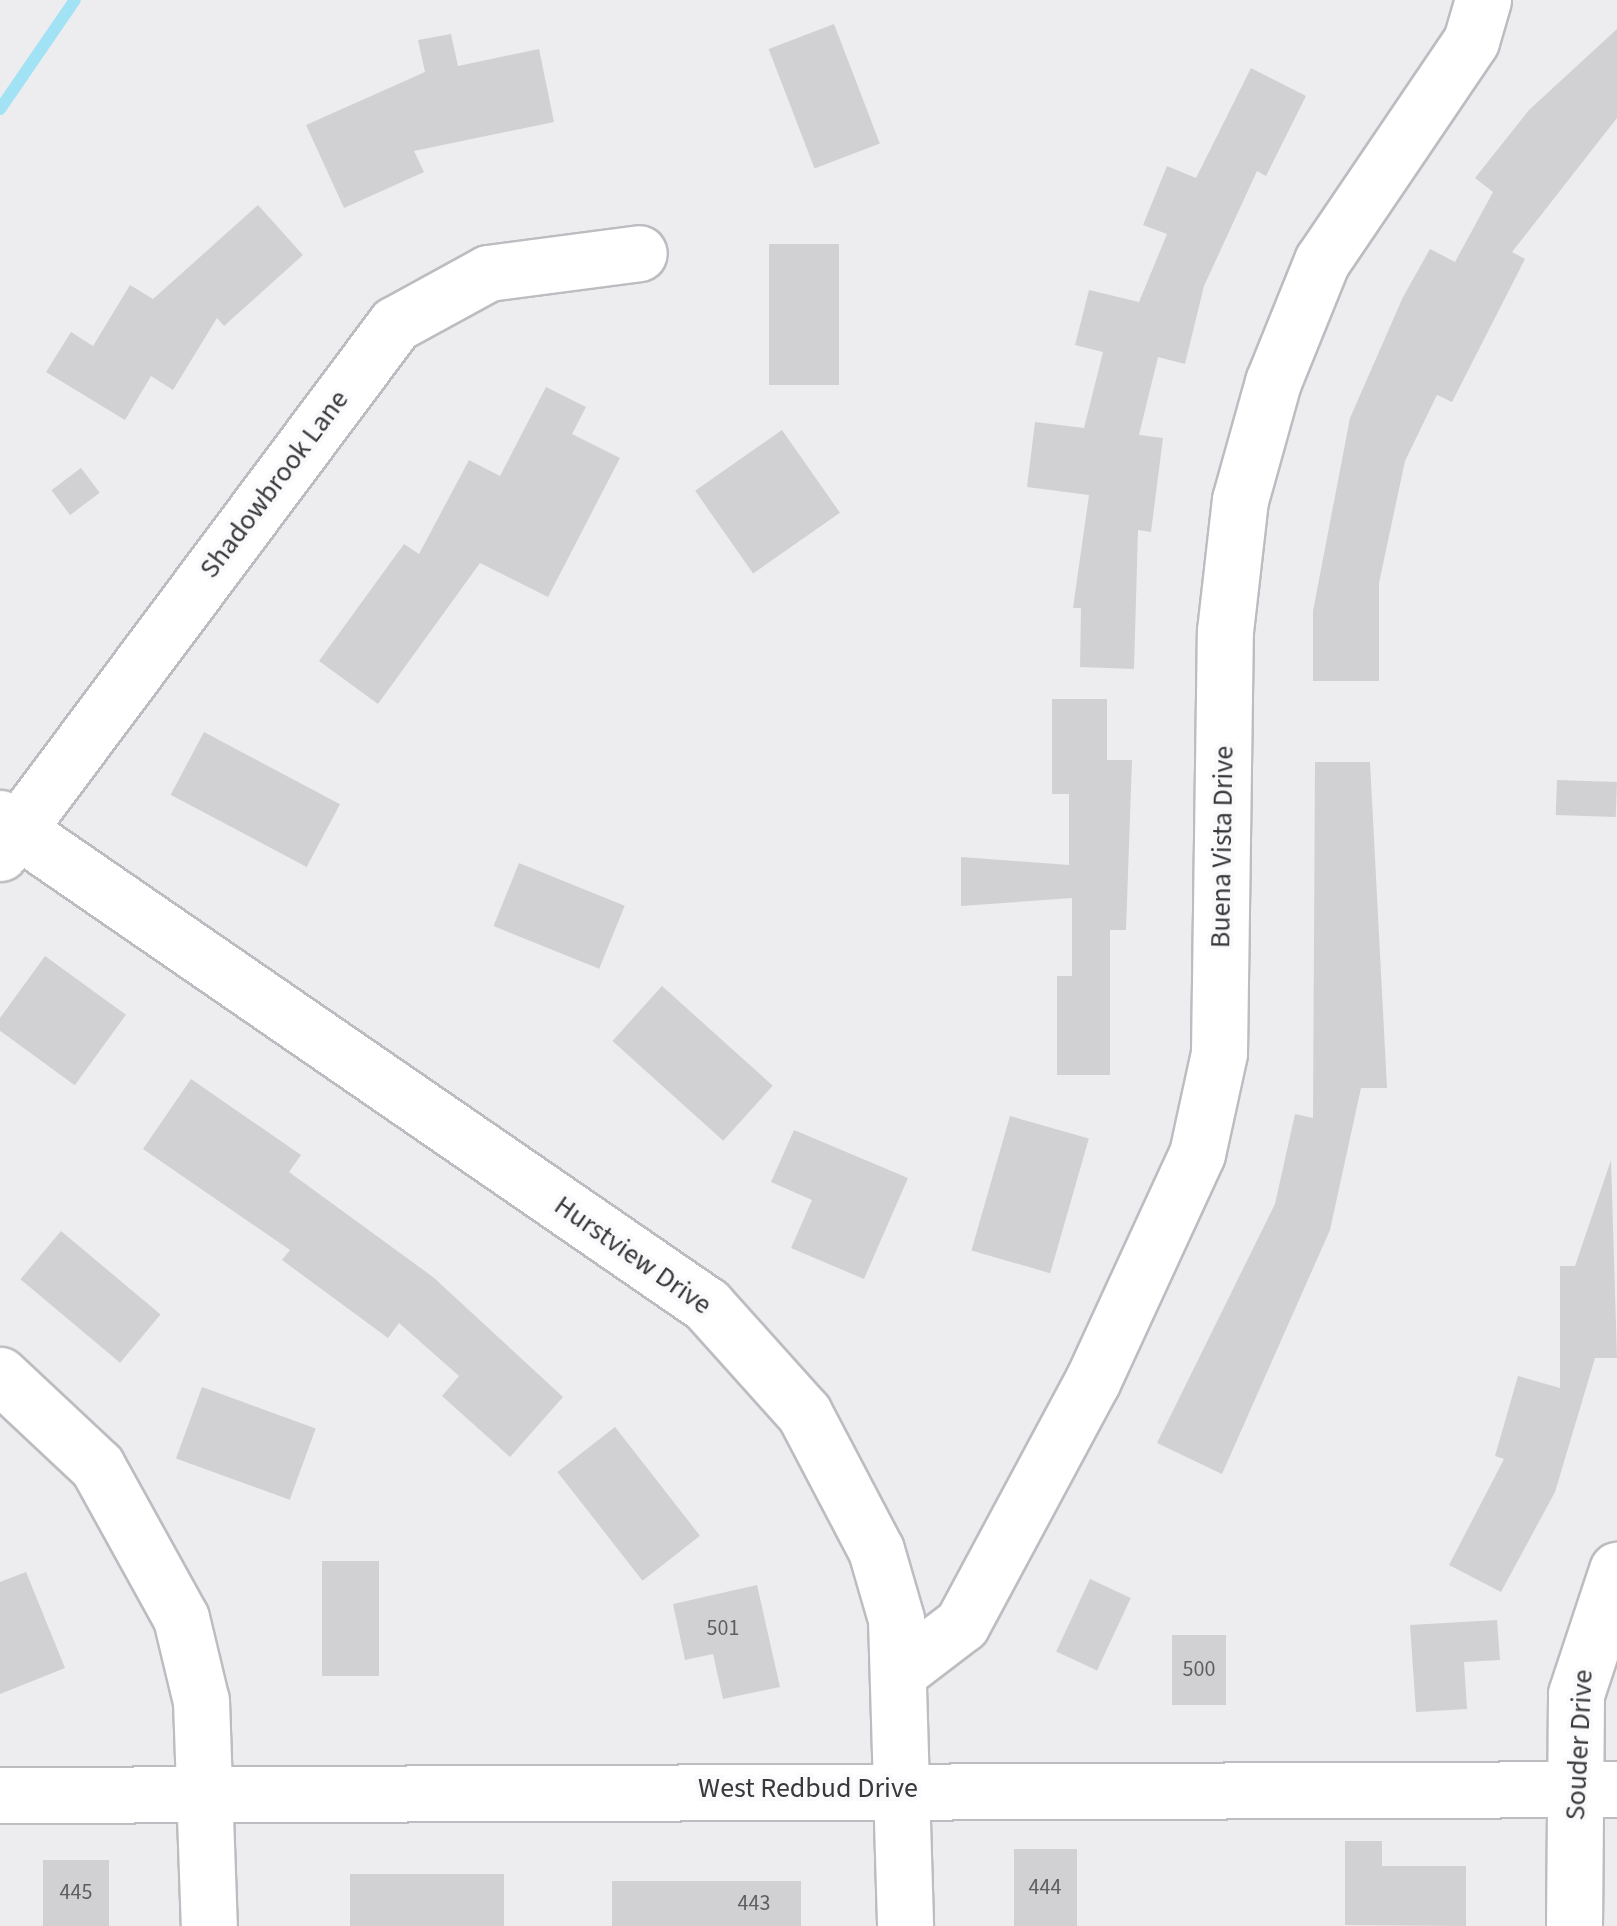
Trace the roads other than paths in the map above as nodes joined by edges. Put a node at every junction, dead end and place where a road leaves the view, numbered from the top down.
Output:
1 (1483, 0) edge
2 (639, 253) dead end
3 (6, 834) edge
4 (0, 1375) edge
5 (1617, 1570) edge
6 (903, 1669) junction
7 (907, 1788) junction
8 (1596, 1789) edge
9 (206, 1794) junction
10 (0, 1795) edge
11 (210, 1926) edge
12 (905, 1926) edge
13 (1574, 1926) edge

1 - 6 street, Buena Vista Drive
2 - 3 street, Shadowbrook Lane
3 - 6 street, Hurstview Drive
4 - 9 street
5 - 8 street, Souder Drive
6 - 7 street, Hurstview Drive
7 - 8 street, West Redbud Drive
7 - 9 street, West Redbud Drive
7 - 12 street, Hurstview Drive
8 - 13 street, Souder Drive
9 - 10 street, West Redbud Drive
9 - 11 street

